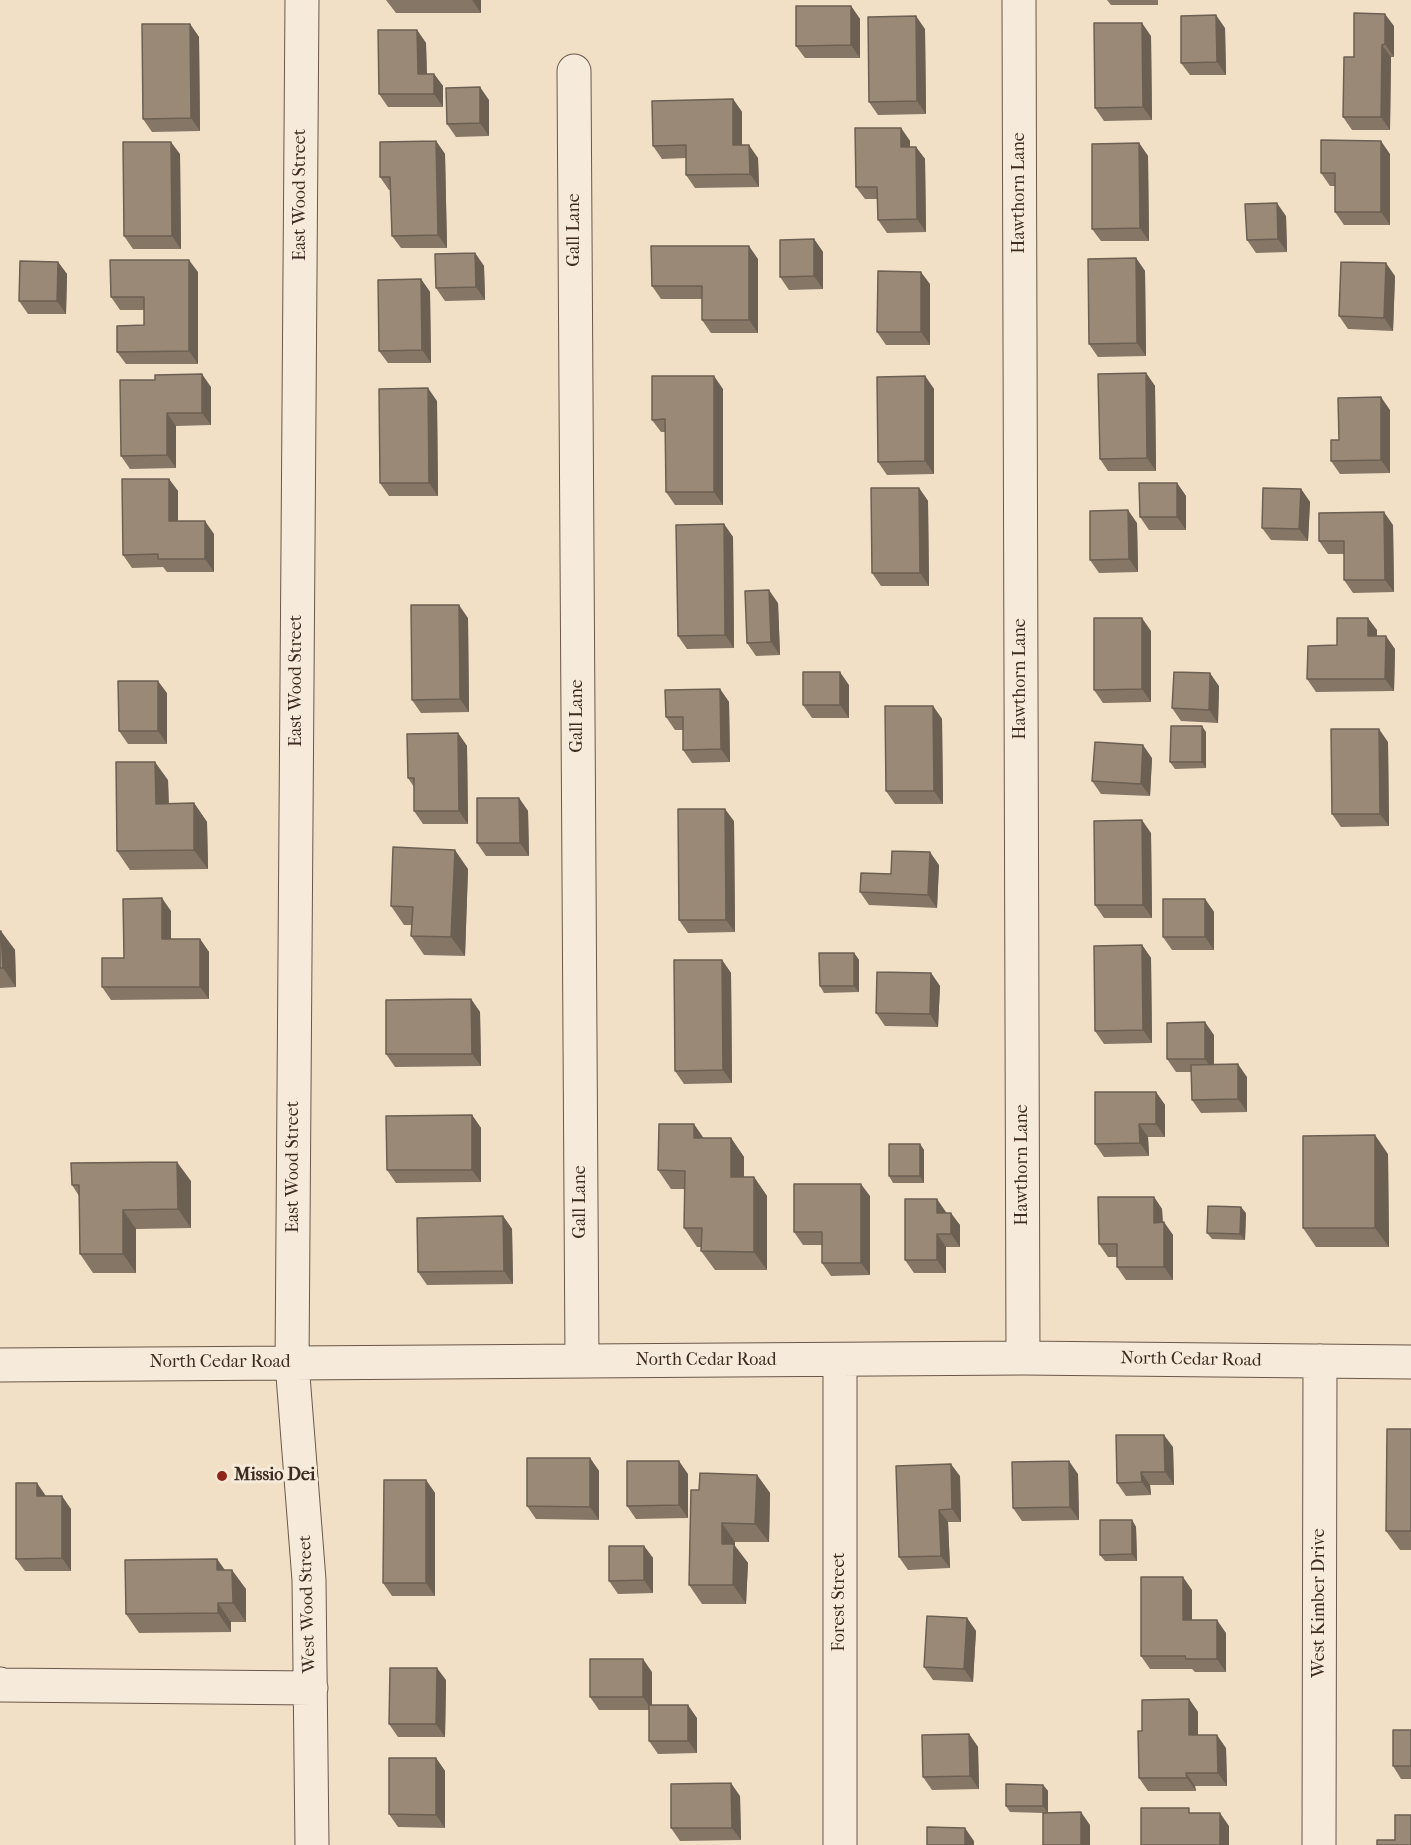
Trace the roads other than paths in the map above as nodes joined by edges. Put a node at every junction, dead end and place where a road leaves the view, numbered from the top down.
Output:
1 (302, 0) edge
2 (1019, 0) edge
3 (574, 71) dead end
4 (1023, 1358) junction
5 (840, 1360) junction
6 (582, 1361) junction
7 (1320, 1361) junction
8 (1411, 1362) edge
9 (292, 1363) junction
10 (0, 1365) edge
11 (0, 1684) edge
12 (311, 1688) junction
13 (312, 1845) edge
14 (840, 1845) edge
15 (1319, 1845) edge

1 - 9 street, East Wood Street
2 - 4 street, Hawthorn Lane
3 - 6 street, Gall Lane
4 - 5 street, North Cedar Road
4 - 7 street, North Cedar Road
5 - 6 street, North Cedar Road
5 - 14 street, Forest Street
6 - 9 street, North Cedar Road
7 - 8 street, North Cedar Road
7 - 15 street, West Kimber Drive
9 - 10 street, North Cedar Road
9 - 12 street, West Wood Street
11 - 12 street
12 - 13 street, West Wood Street

